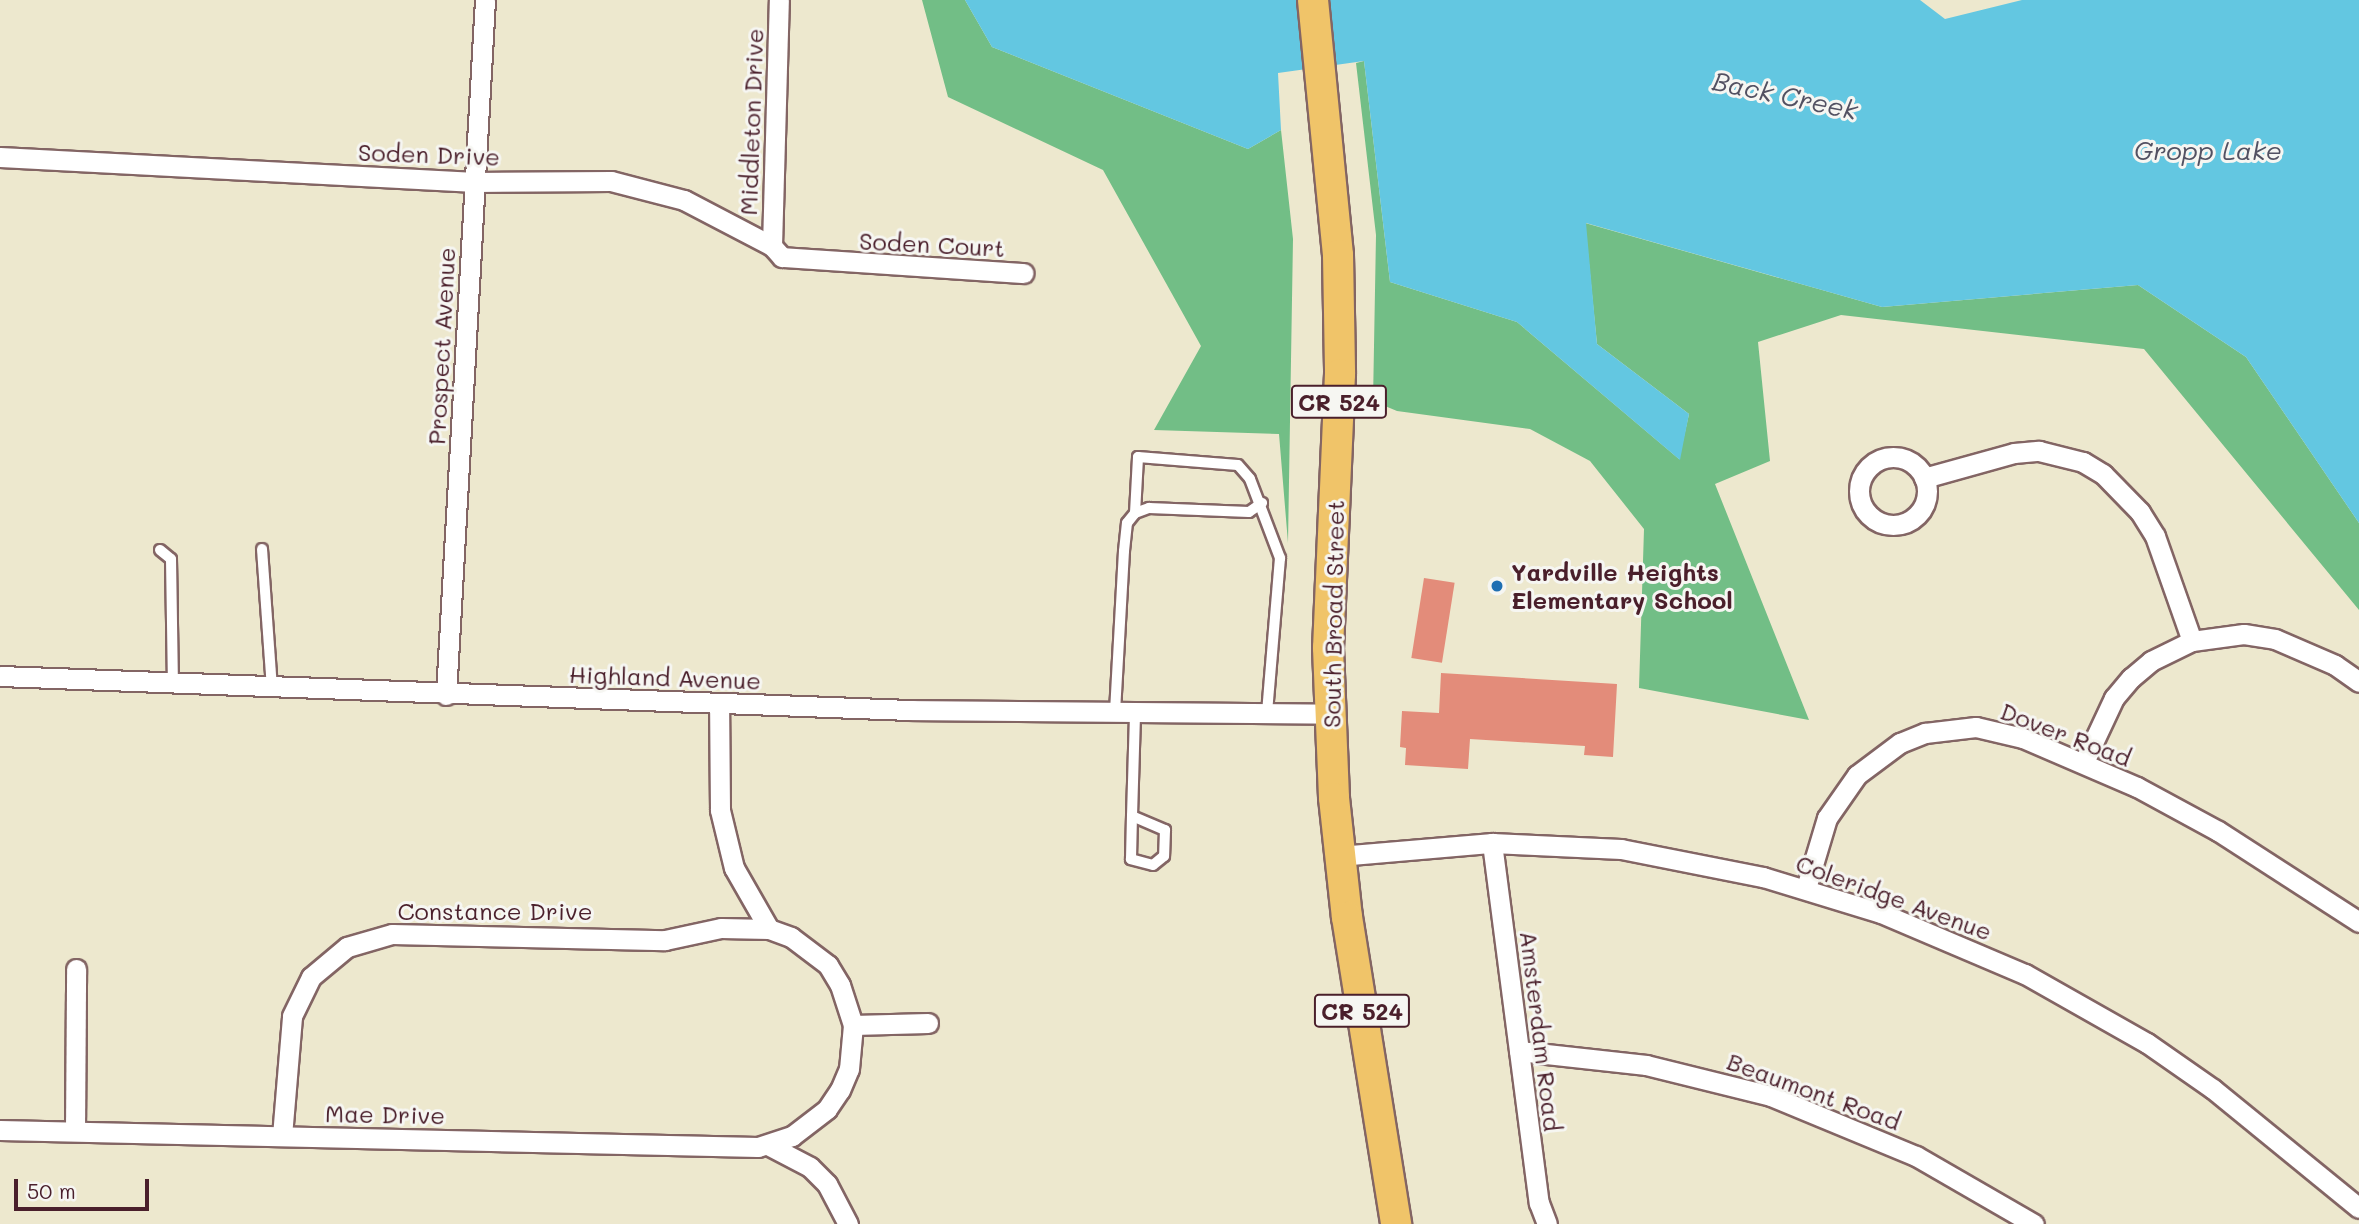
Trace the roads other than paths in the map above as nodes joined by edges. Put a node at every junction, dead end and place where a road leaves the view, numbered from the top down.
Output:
1 (485, 0) edge
2 (779, 0) edge
3 (1313, 0) edge
4 (0, 157) edge
5 (475, 182) junction
6 (772, 246) junction
7 (838, 263) joint
8 (1023, 273) dead end
9 (1924, 478) dead end
10 (1262, 503) junction
11 (1135, 513) junction
12 (262, 549) dead end
13 (160, 550) dead end
14 (2192, 641) junction
15 (0, 676) edge
16 (2359, 682) edge
17 (173, 683) junction
18 (272, 687) junction
19 (446, 695) junction
20 (719, 704) junction
21 (1115, 712) junction
22 (1135, 712) junction
23 (1267, 713) junction
24 (1329, 713) junction
25 (2084, 762) junction
26 (1132, 816) junction
27 (1492, 843) junction
28 (1339, 856) junction
29 (1806, 888) junction
30 (2359, 922) edge
31 (769, 929) junction
32 (76, 969) dead end
33 (928, 1023) dead end
34 (853, 1025) junction
35 (1519, 1051) junction
36 (0, 1130) edge
37 (75, 1131) junction
38 (282, 1136) junction
39 (768, 1145) junction
40 (2359, 1208) edge
41 (848, 1224) edge
42 (1396, 1224) edge
43 (1547, 1224) edge
44 (2034, 1224) edge

1 - 5 street, Prospect Avenue
2 - 6 street, Middleton Drive
3 - 24 main road, South Broad Street / CR 524
4 - 5 street, Soden Drive
5 - 6 street, Soden Drive
5 - 19 street, Prospect Avenue
6 - 7 street, Soden Drive
7 - 8 street, Soden Court
9 - 14 street
10 - 11 lane
10 - 11 lane
10 - 23 lane
11 - 21 lane
12 - 18 lane
13 - 17 lane
14 - 16 street
14 - 25 street
15 - 17 street, Highland Avenue
17 - 18 street, Highland Avenue
18 - 19 street, Highland Avenue
19 - 20 street, Highland Avenue
20 - 21 street, Highland Avenue
20 - 31 street
21 - 22 street, Highland Avenue
22 - 23 street, Highland Avenue
22 - 26 lane
23 - 24 street, Highland Avenue
24 - 28 main road, South Broad Street / CR 524
25 - 29 street, Dover Road
25 - 30 street, Dover Road
26 - 26 lane
27 - 28 street, Coleridge Avenue
27 - 29 street, Coleridge Avenue
27 - 35 street, Amsterdam Road
28 - 42 main road, South Broad Street / CR 524
29 - 40 street, Coleridge Avenue
31 - 34 street
31 - 38 street, Constance Drive
32 - 37 street
33 - 34 street
34 - 39 street
35 - 43 street, Amsterdam Road
35 - 44 street, Beaumont Road
36 - 37 street, Mae Drive
37 - 38 street, Mae Drive
38 - 39 street, Mae Drive
39 - 41 street

